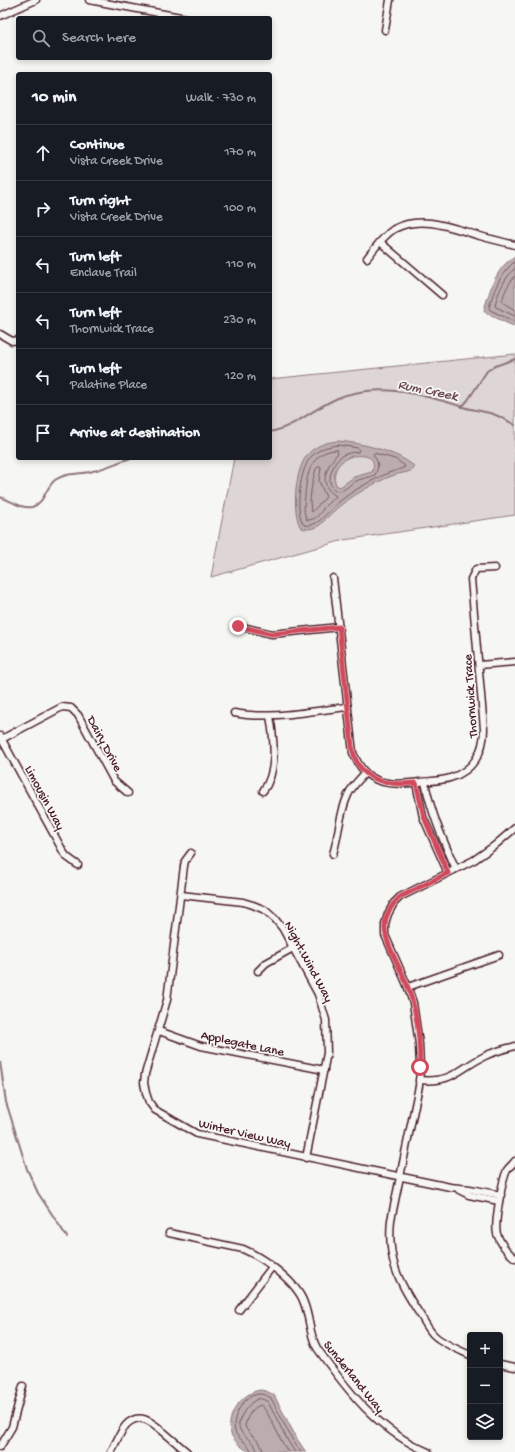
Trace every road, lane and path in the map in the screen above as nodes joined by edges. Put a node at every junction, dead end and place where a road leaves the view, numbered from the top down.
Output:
1 (36, 0) edge
2 (89, 0) edge
3 (390, 0) edge
4 (0, 16) edge
5 (175, 16) edge
6 (385, 30) dead end
7 (380, 242) junction
8 (515, 245) edge
9 (367, 258) dead end
10 (442, 295) dead end
11 (0, 334) edge
12 (16, 340) edge
13 (495, 568) dead end
14 (333, 578) dead end
15 (238, 626) dead end
16 (339, 627) junction
17 (515, 662) edge
18 (479, 665) junction
19 (347, 707) junction
20 (234, 713) dead end
21 (270, 716) junction
22 (1, 738) edge
23 (365, 772) junction
24 (425, 782) junction
25 (416, 783) junction
26 (263, 791) dead end
27 (128, 793) dead end
28 (436, 825) junction
29 (515, 828) edge
30 (428, 830) junction
31 (191, 853) dead end
32 (333, 854) dead end
33 (78, 865) dead end
34 (456, 869) junction
35 (448, 873) junction
36 (181, 895) junction
37 (293, 948) junction
38 (499, 954) dead end
39 (258, 971) dead end
40 (408, 987) junction
41 (159, 1031) junction
42 (515, 1046) edge
43 (324, 1070) junction
44 (419, 1080) junction
45 (306, 1158) junction
46 (515, 1161) edge
47 (400, 1177) junction
48 (500, 1198) junction
49 (169, 1233) dead end
50 (515, 1258) edge
51 (272, 1267) junction
52 (239, 1310) dead end
53 (467, 1353) edge
54 (503, 1365) edge
55 (515, 1367) edge
56 (23, 1386) dead end
57 (0, 1447) edge
58 (111, 1452) edge
59 (187, 1452) edge
60 (428, 1452) edge

1 - 4 street
2 - 5 street
3 - 6 street
7 - 8 street
7 - 9 street
7 - 10 street
11 - 12 street
13 - 18 street, Thornwick Trace
14 - 16 street, Thornwick Trace
15 - 16 street
16 - 19 street, Thornwick Trace
17 - 18 street
18 - 24 street, Thornwick Trace
19 - 21 street
19 - 23 street, Thornwick Trace
20 - 21 street
21 - 26 street
22 - 27 street, Dairy Drive
22 - 33 street, Limousin Way
23 - 25 street, Thornwick Trace
23 - 32 street
24 - 25 street, Thornwick Trace
24 - 28 street
25 - 30 street
28 - 30 street
28 - 34 street
29 - 34 street
30 - 35 street
31 - 36 street, Winter View Way
34 - 35 street
35 - 40 street
36 - 37 street, Night Wind Way
36 - 41 street, Winter View Way
37 - 39 street
37 - 43 street, Night Wind Way
38 - 40 street
40 - 44 street
41 - 43 street, Applegate Lane
41 - 45 street, Winter View Way
42 - 44 street
43 - 45 street, Night Wind Way
44 - 47 street
45 - 47 street, Winter View Way
46 - 48 street
47 - 48 street, Winter View Way
47 - 53 street
48 - 50 street
49 - 51 street, Sunderland Way
51 - 52 street
51 - 60 street, Sunderland Way
54 - 55 street
56 - 57 street
58 - 59 street

